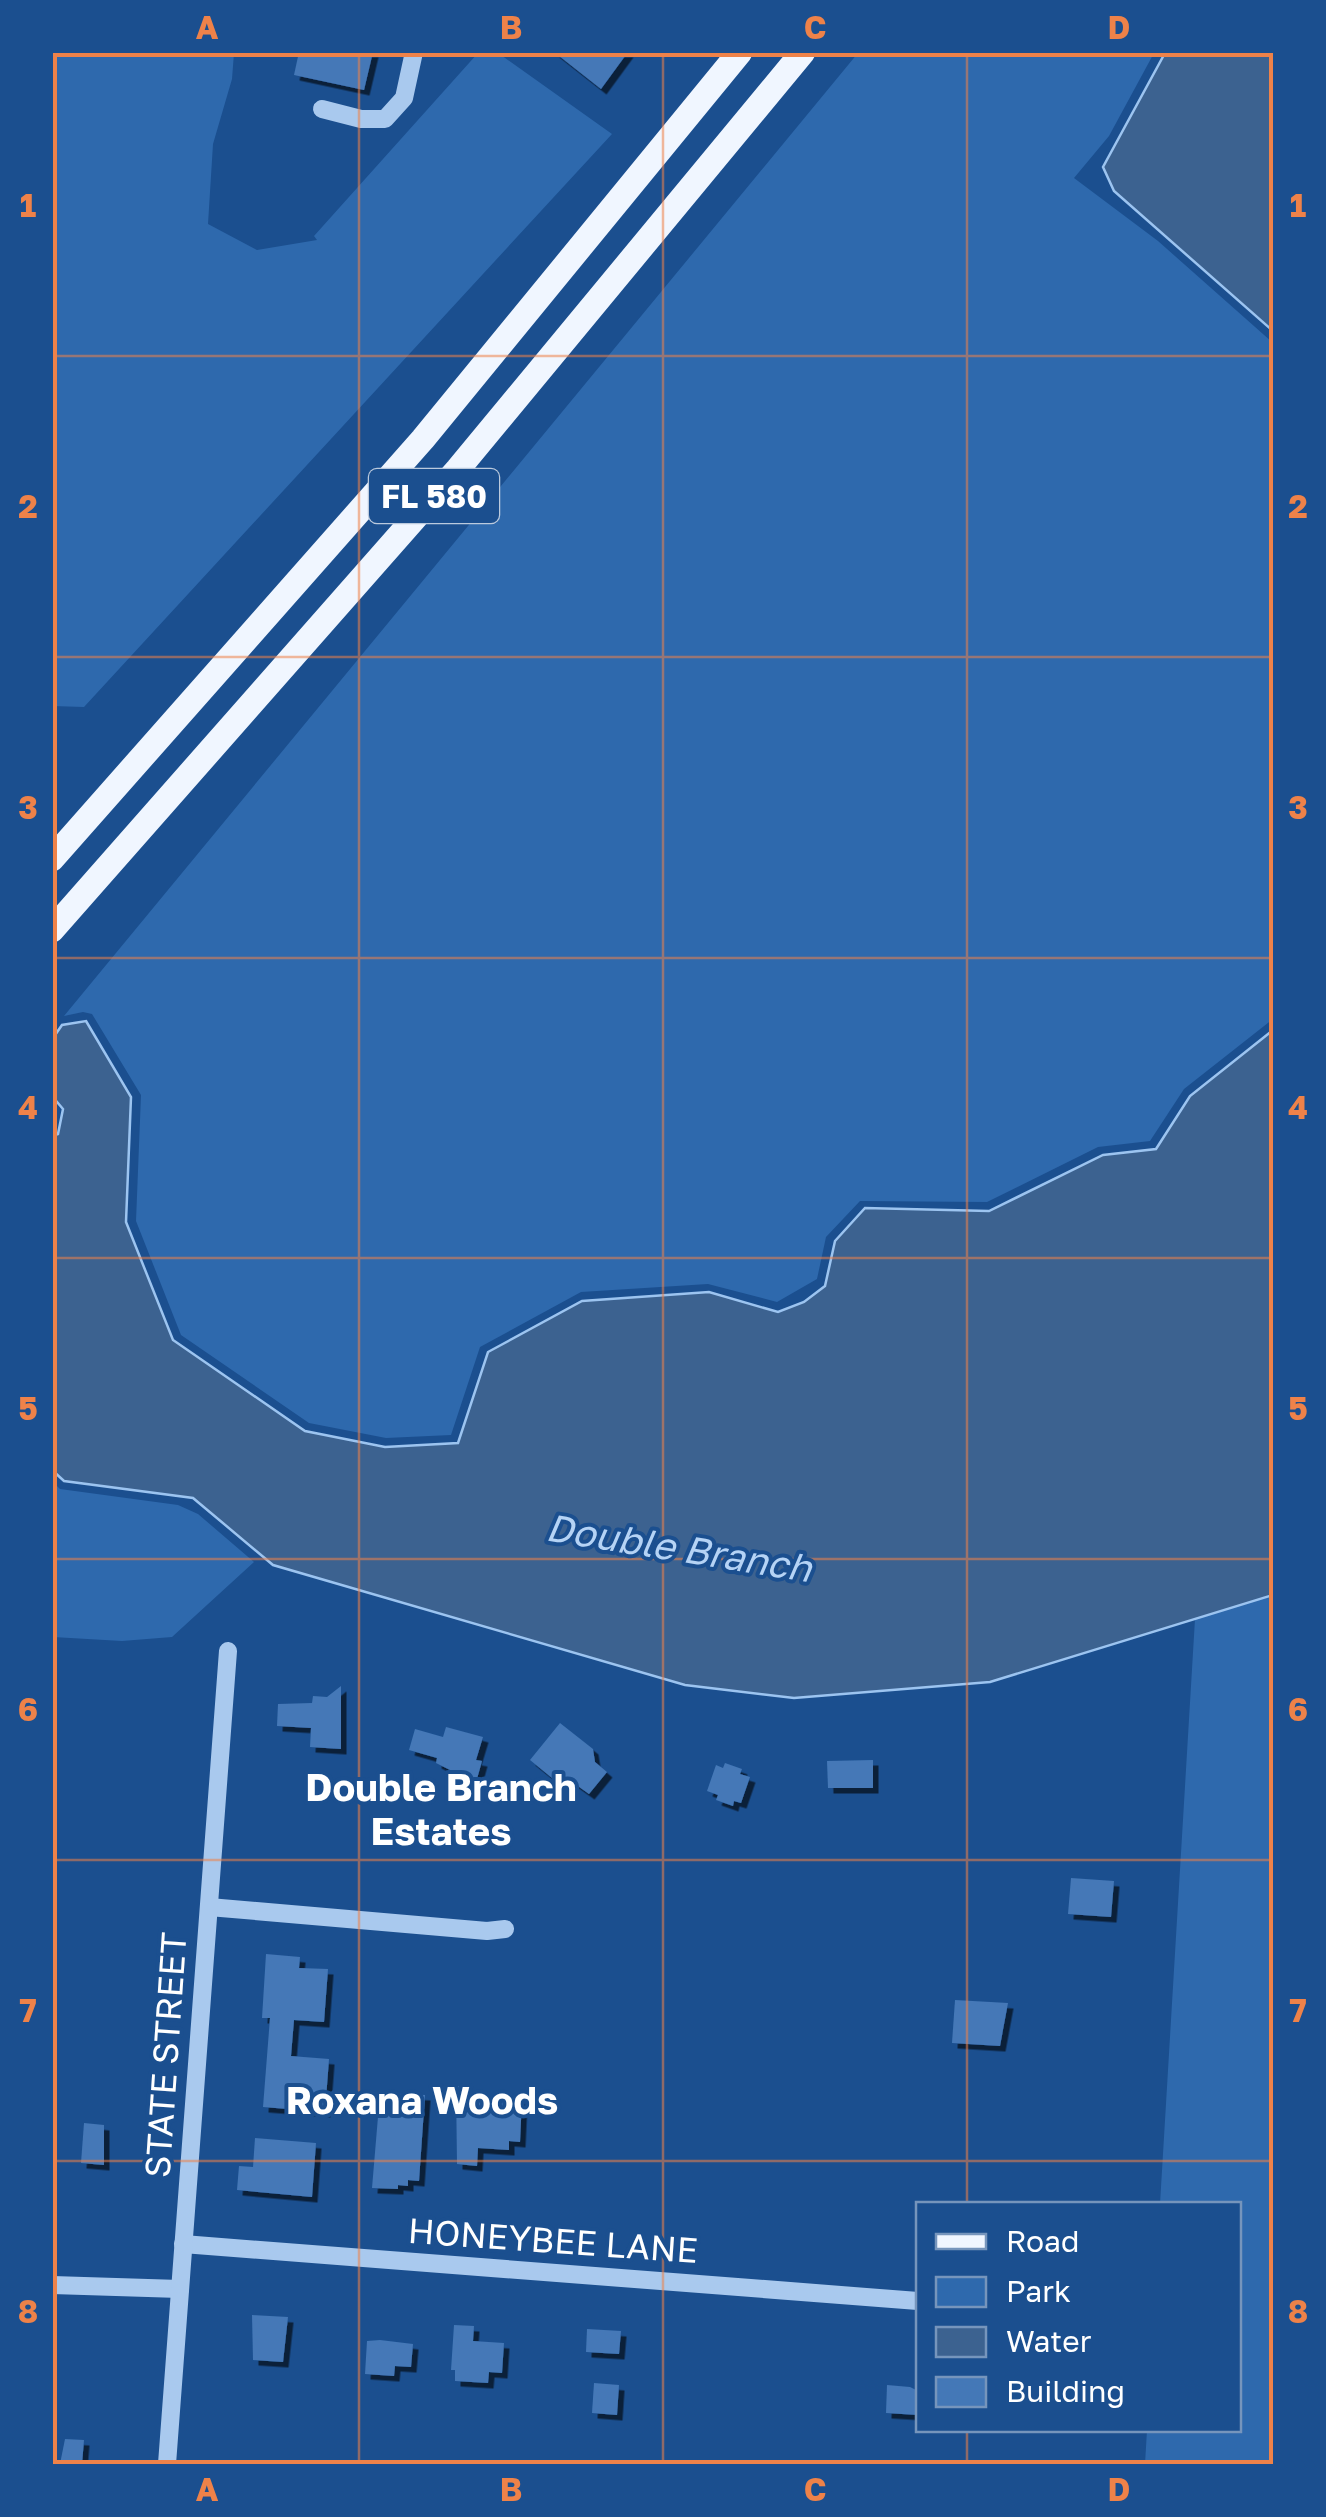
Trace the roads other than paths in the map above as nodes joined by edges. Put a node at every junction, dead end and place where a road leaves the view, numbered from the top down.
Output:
1 (414, 52) edge
2 (740, 52) edge
3 (802, 52) edge
4 (322, 109) dead end
5 (52, 859) edge
6 (52, 930) edge
7 (228, 1651) dead end
8 (209, 1908) junction
9 (505, 1929) dead end
10 (183, 2244) junction
11 (52, 2285) edge
12 (180, 2289) junction
13 (916, 2301) edge
14 (168, 2464) edge

1 - 4 street
2 - 5 main road, FL 580
3 - 6 main road, FL 580
7 - 8 street, STATE STREET
8 - 9 street
8 - 10 street, STATE STREET
10 - 12 street, STATE STREET
10 - 13 street, HONEYBEE LANE
11 - 12 street
12 - 14 street, STATE STREET

